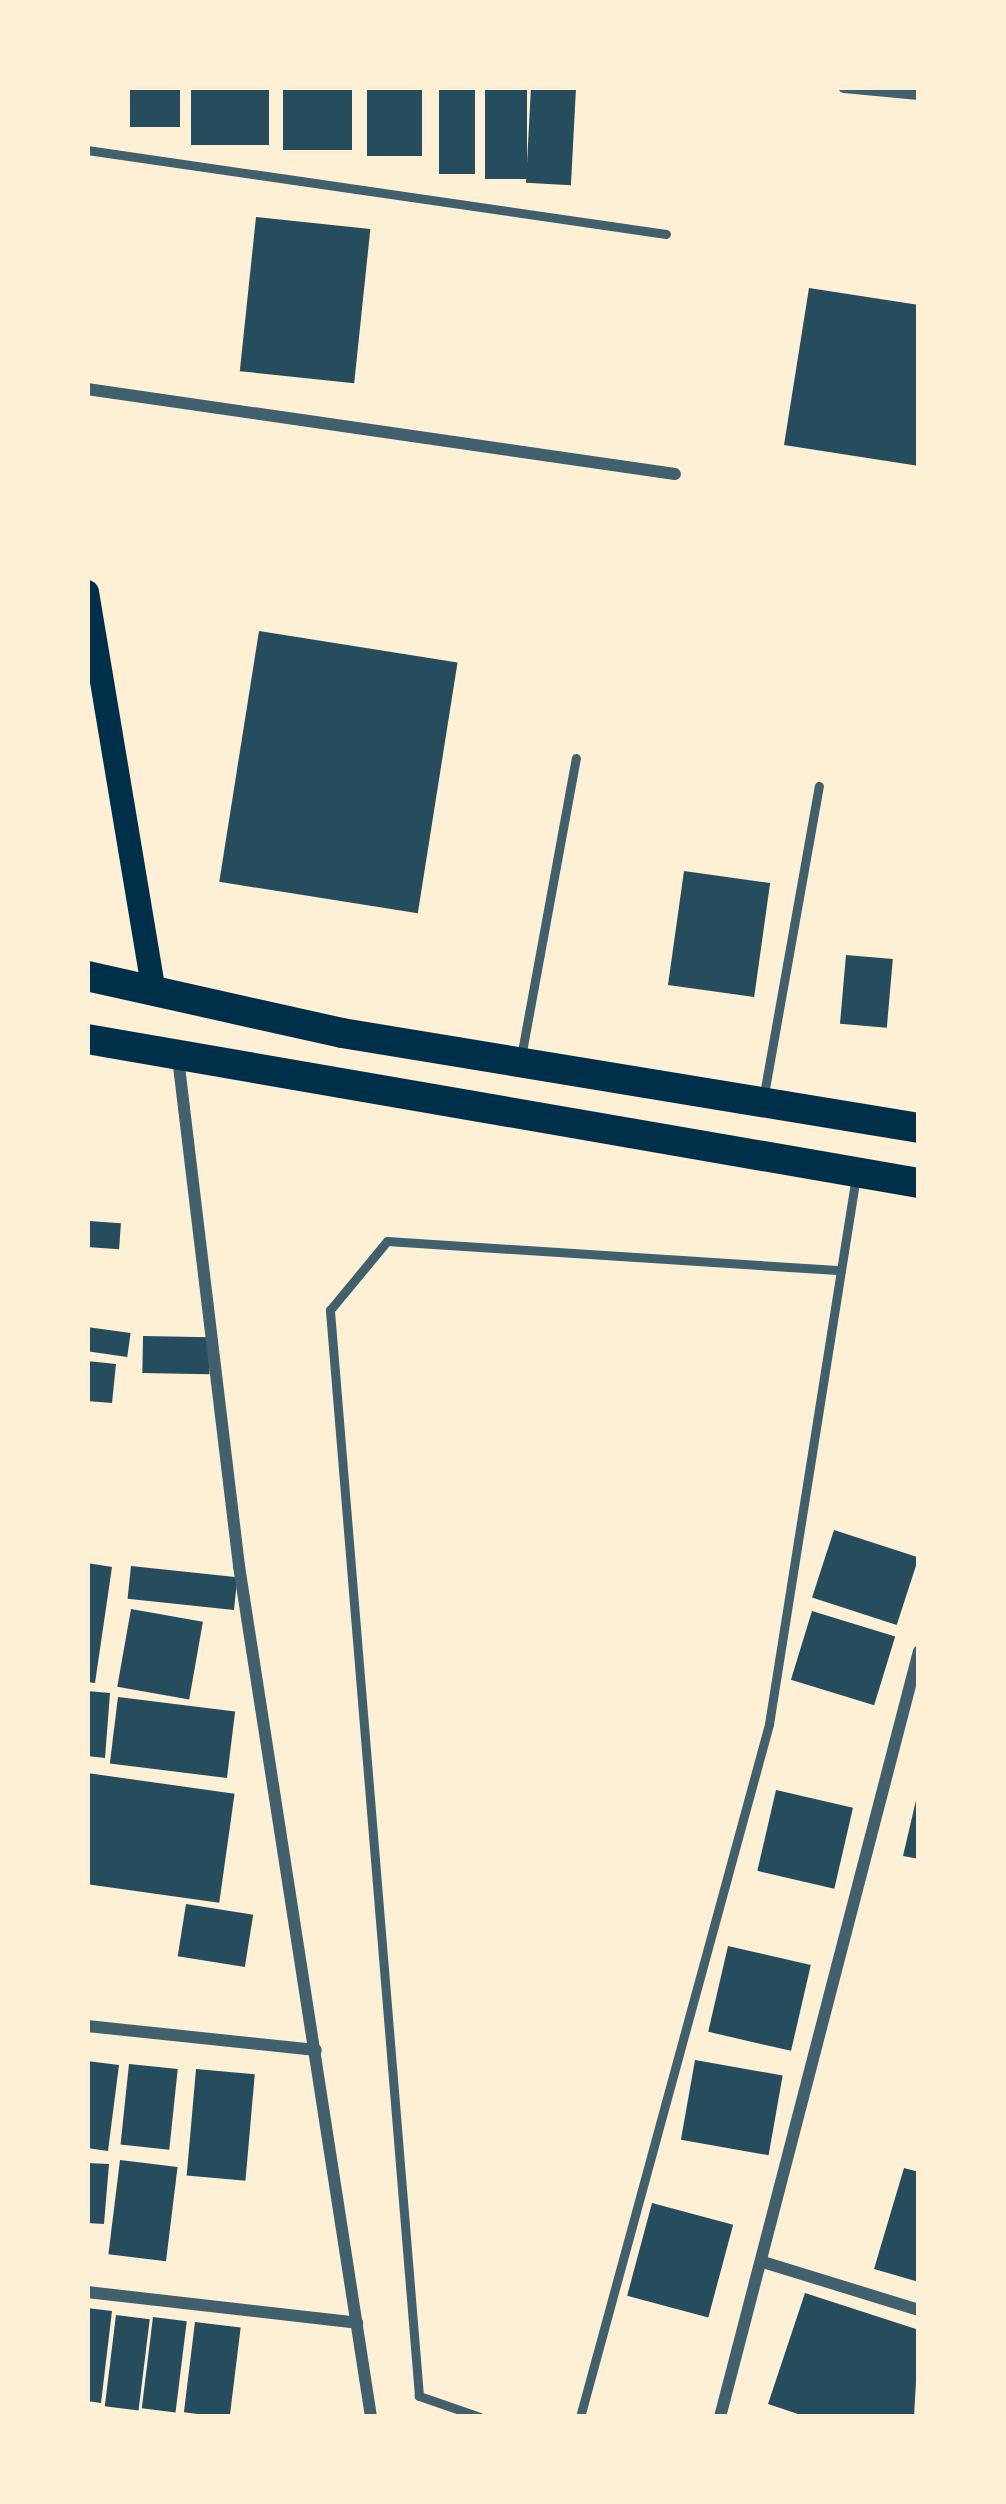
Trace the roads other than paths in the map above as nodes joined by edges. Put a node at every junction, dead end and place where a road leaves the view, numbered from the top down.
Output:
1 (844, 87) edge
2 (919, 94) edge
3 (87, 151) edge
4 (666, 234) dead end
5 (87, 389) edge
6 (675, 474) dead end
7 (87, 592) edge
8 (96, 708) edge
9 (576, 758) dead end
10 (819, 786) dead end
11 (87, 976) edge
12 (153, 986) junction
13 (87, 1039) edge
14 (178, 1053) junction
15 (520, 1063) junction
16 (777, 1102) junction
17 (919, 1128) edge
18 (782, 1159) junction
19 (856, 1172) junction
20 (919, 1184) edge
21 (841, 1270) junction
22 (919, 1651) edge
23 (87, 2026) edge
24 (316, 2050) junction
25 (763, 2262) junction
26 (87, 2292) edge
27 (919, 2310) edge
28 (357, 2324) junction
29 (370, 2417) edge
30 (480, 2417) edge
31 (580, 2417) edge
32 (720, 2417) edge

1 - 2 street
3 - 4 lane
5 - 6 street
7 - 8 main road
8 - 12 main road
9 - 15 lane
10 - 16 lane
11 - 12 main road
12 - 15 main road
13 - 14 main road
14 - 18 main road
14 - 24 street
15 - 16 main road
16 - 17 main road
16 - 18 main road
18 - 19 main road
19 - 20 main road
19 - 21 lane
21 - 30 lane
21 - 31 lane
22 - 25 street
23 - 24 street
24 - 28 street
25 - 27 street
25 - 32 street
26 - 28 street
28 - 29 street

